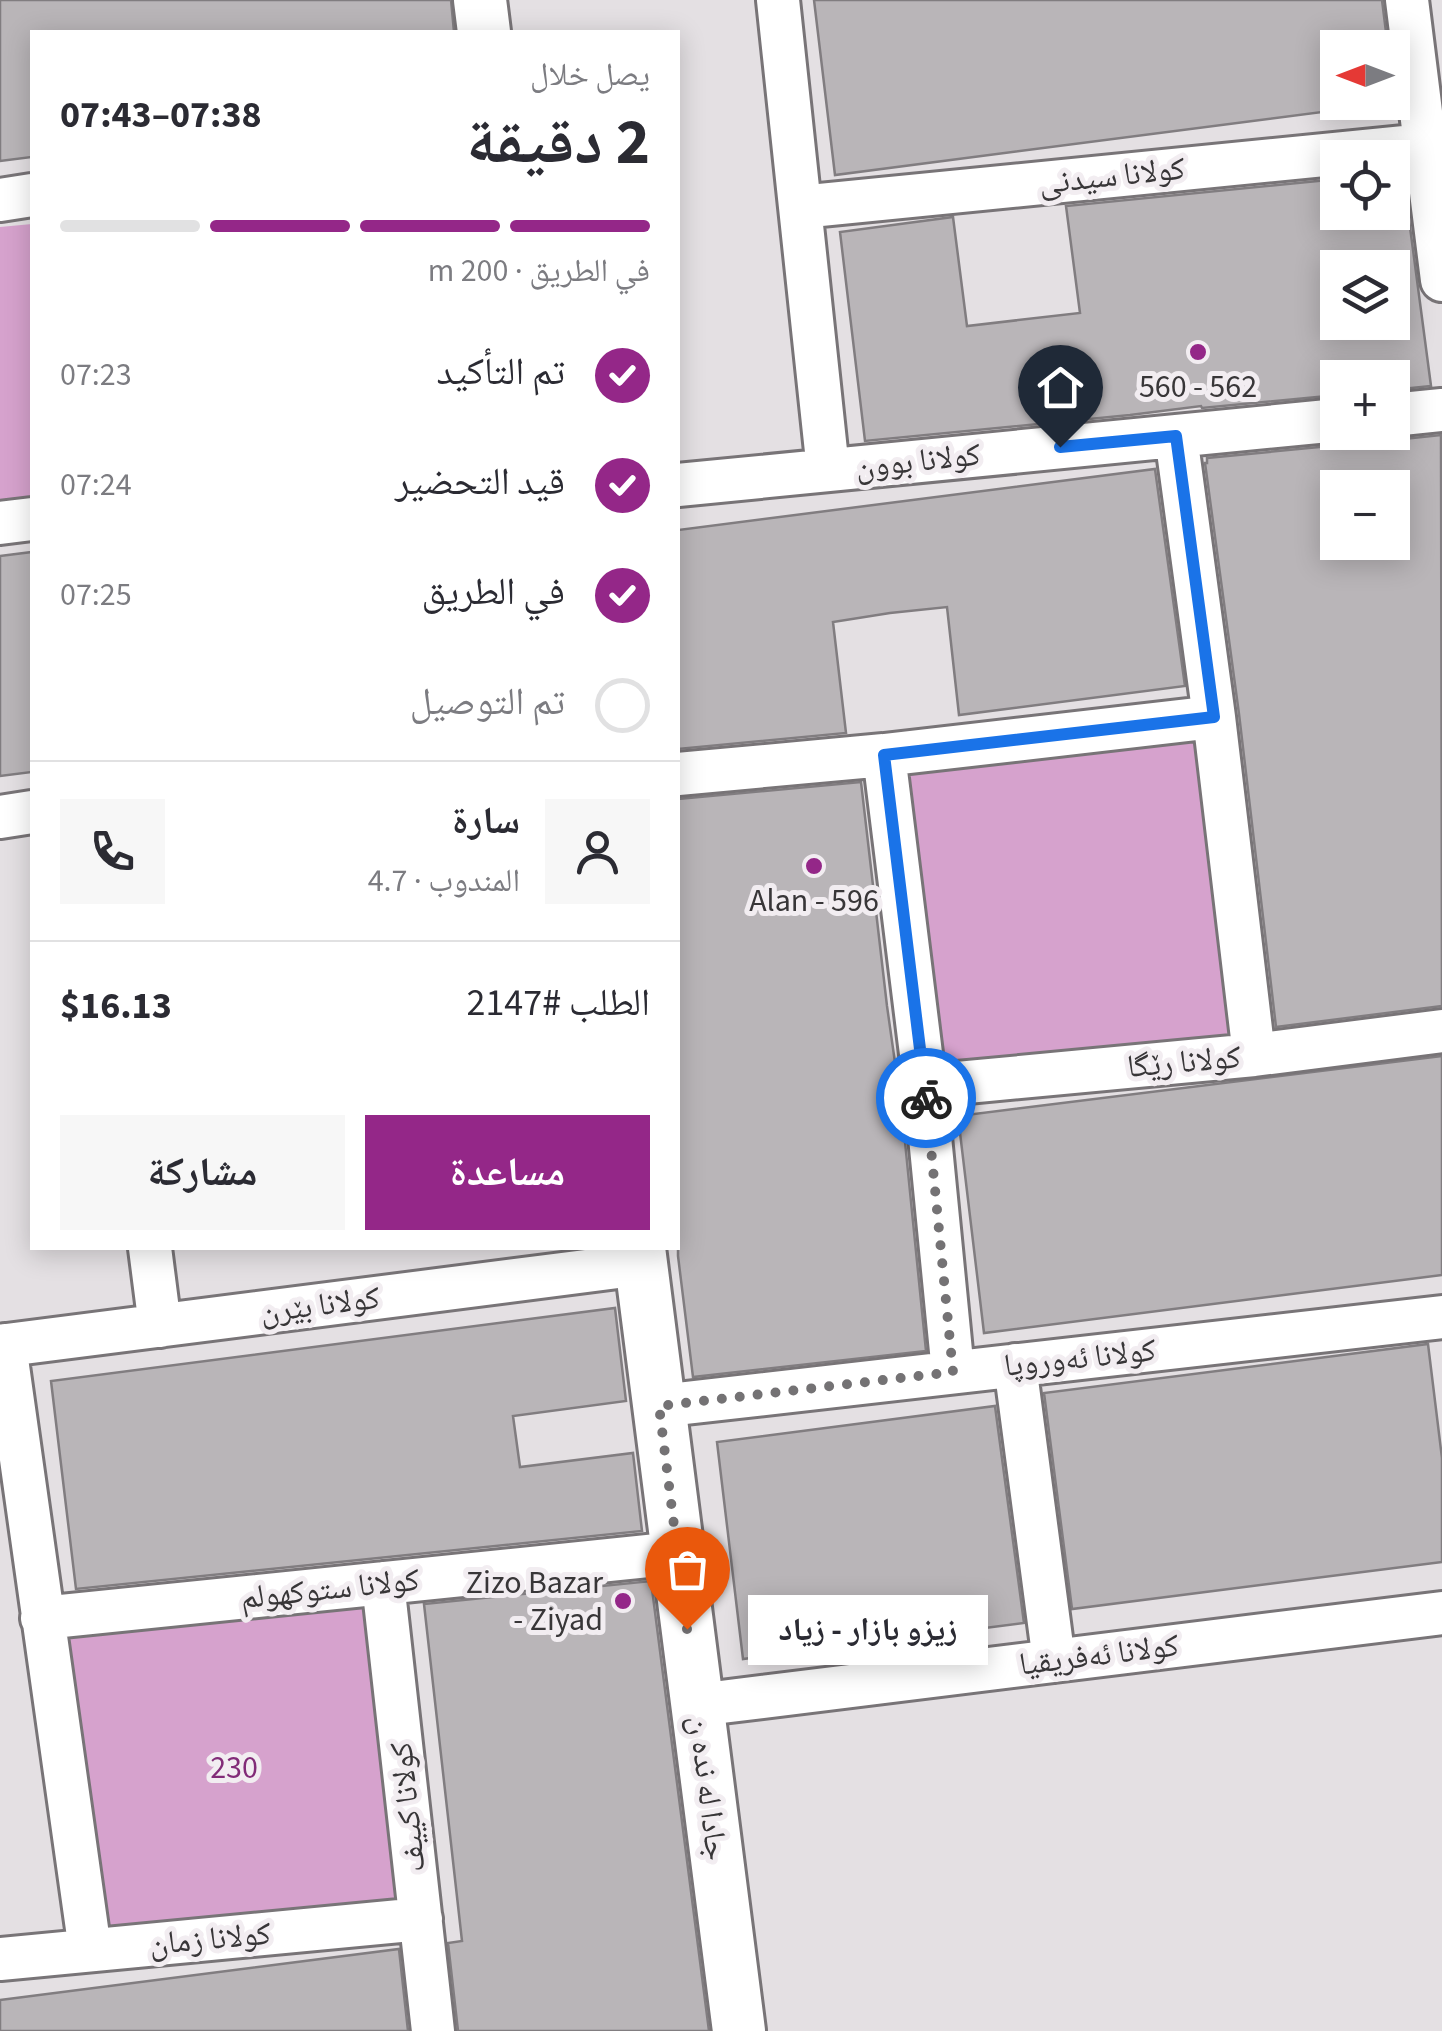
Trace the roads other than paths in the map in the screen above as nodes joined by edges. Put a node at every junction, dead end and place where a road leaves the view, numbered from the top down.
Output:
1 (480, 0) edge
2 (778, 0) edge
3 (1407, 0) edge
4 (484, 30) edge
5 (1425, 145) junction
6 (30, 195) edge
7 (0, 200) edge
8 (800, 207) junction
9 (1441, 257) edge
10 (1442, 410) edge
11 (1410, 413) edge
12 (1320, 422) edge
13 (1176, 436) junction
14 (828, 470) junction
15 (680, 486) edge
16 (30, 519) edge
17 (0, 523) edge
18 (1214, 717) junction
19 (884, 755) junction
20 (680, 774) edge
21 (30, 812) edge
22 (0, 817) edge
23 (1442, 1030) edge
24 (1254, 1055) junction
25 (925, 1086) junction
26 (150, 1250) edge
27 (640, 1256) edge
28 (1442, 1318) edge
29 (160, 1326) junction
30 (3, 1345) edge
31 (1015, 1365) junction
32 (953, 1372) junction
33 (659, 1406) junction
34 (678, 1553) junction
35 (383, 1584) junction
36 (1442, 1613) edge
37 (42, 1618) junction
38 (1054, 1660) junction
39 (697, 1704) junction
40 (421, 1918) junction
41 (90, 1950) junction
42 (0, 1959) edge
43 (433, 2031) edge
44 (740, 2031) edge

1 - 4 street
2 - 8 street
3 - 5 street
5 - 8 street, كولانا سيدنى
5 - 9 street
6 - 7 street
8 - 14 street
10 - 11 street
12 - 13 street, كولانا بوون
13 - 14 street, كولانا بوون
13 - 18 street
14 - 15 street, كولانا بوون
16 - 17 street
18 - 19 street
18 - 24 street
19 - 20 street
19 - 25 street
21 - 22 street
23 - 24 street, كولانا رێگا
24 - 25 street, كولانا رێگا
25 - 32 street
26 - 29 street
27 - 29 street, كولانا بێرن
27 - 33 street, جادا له نده ن
28 - 31 street, كولانا ئه‌وروپا
29 - 30 street, كولانا بێرن
30 - 37 street
31 - 32 street, كولانا ئه‌وروپا
31 - 38 street
32 - 33 street, كولانا ئه‌وروپا
33 - 34 street, جادا له نده ن
34 - 35 street, كولانا ستوكهولم
34 - 39 street, جادا له نده ن
35 - 37 street, كولانا ستوكهولم
35 - 40 street, كولانا كييف
36 - 38 street, كولانا ئه‌فریقیا
37 - 41 street
38 - 39 street, كولانا ئه‌فریقیا
39 - 44 street, جادا له نده ن
40 - 41 street, كولانا زمان
40 - 43 street, كولانا كييف
41 - 42 street, كولانا زمان

